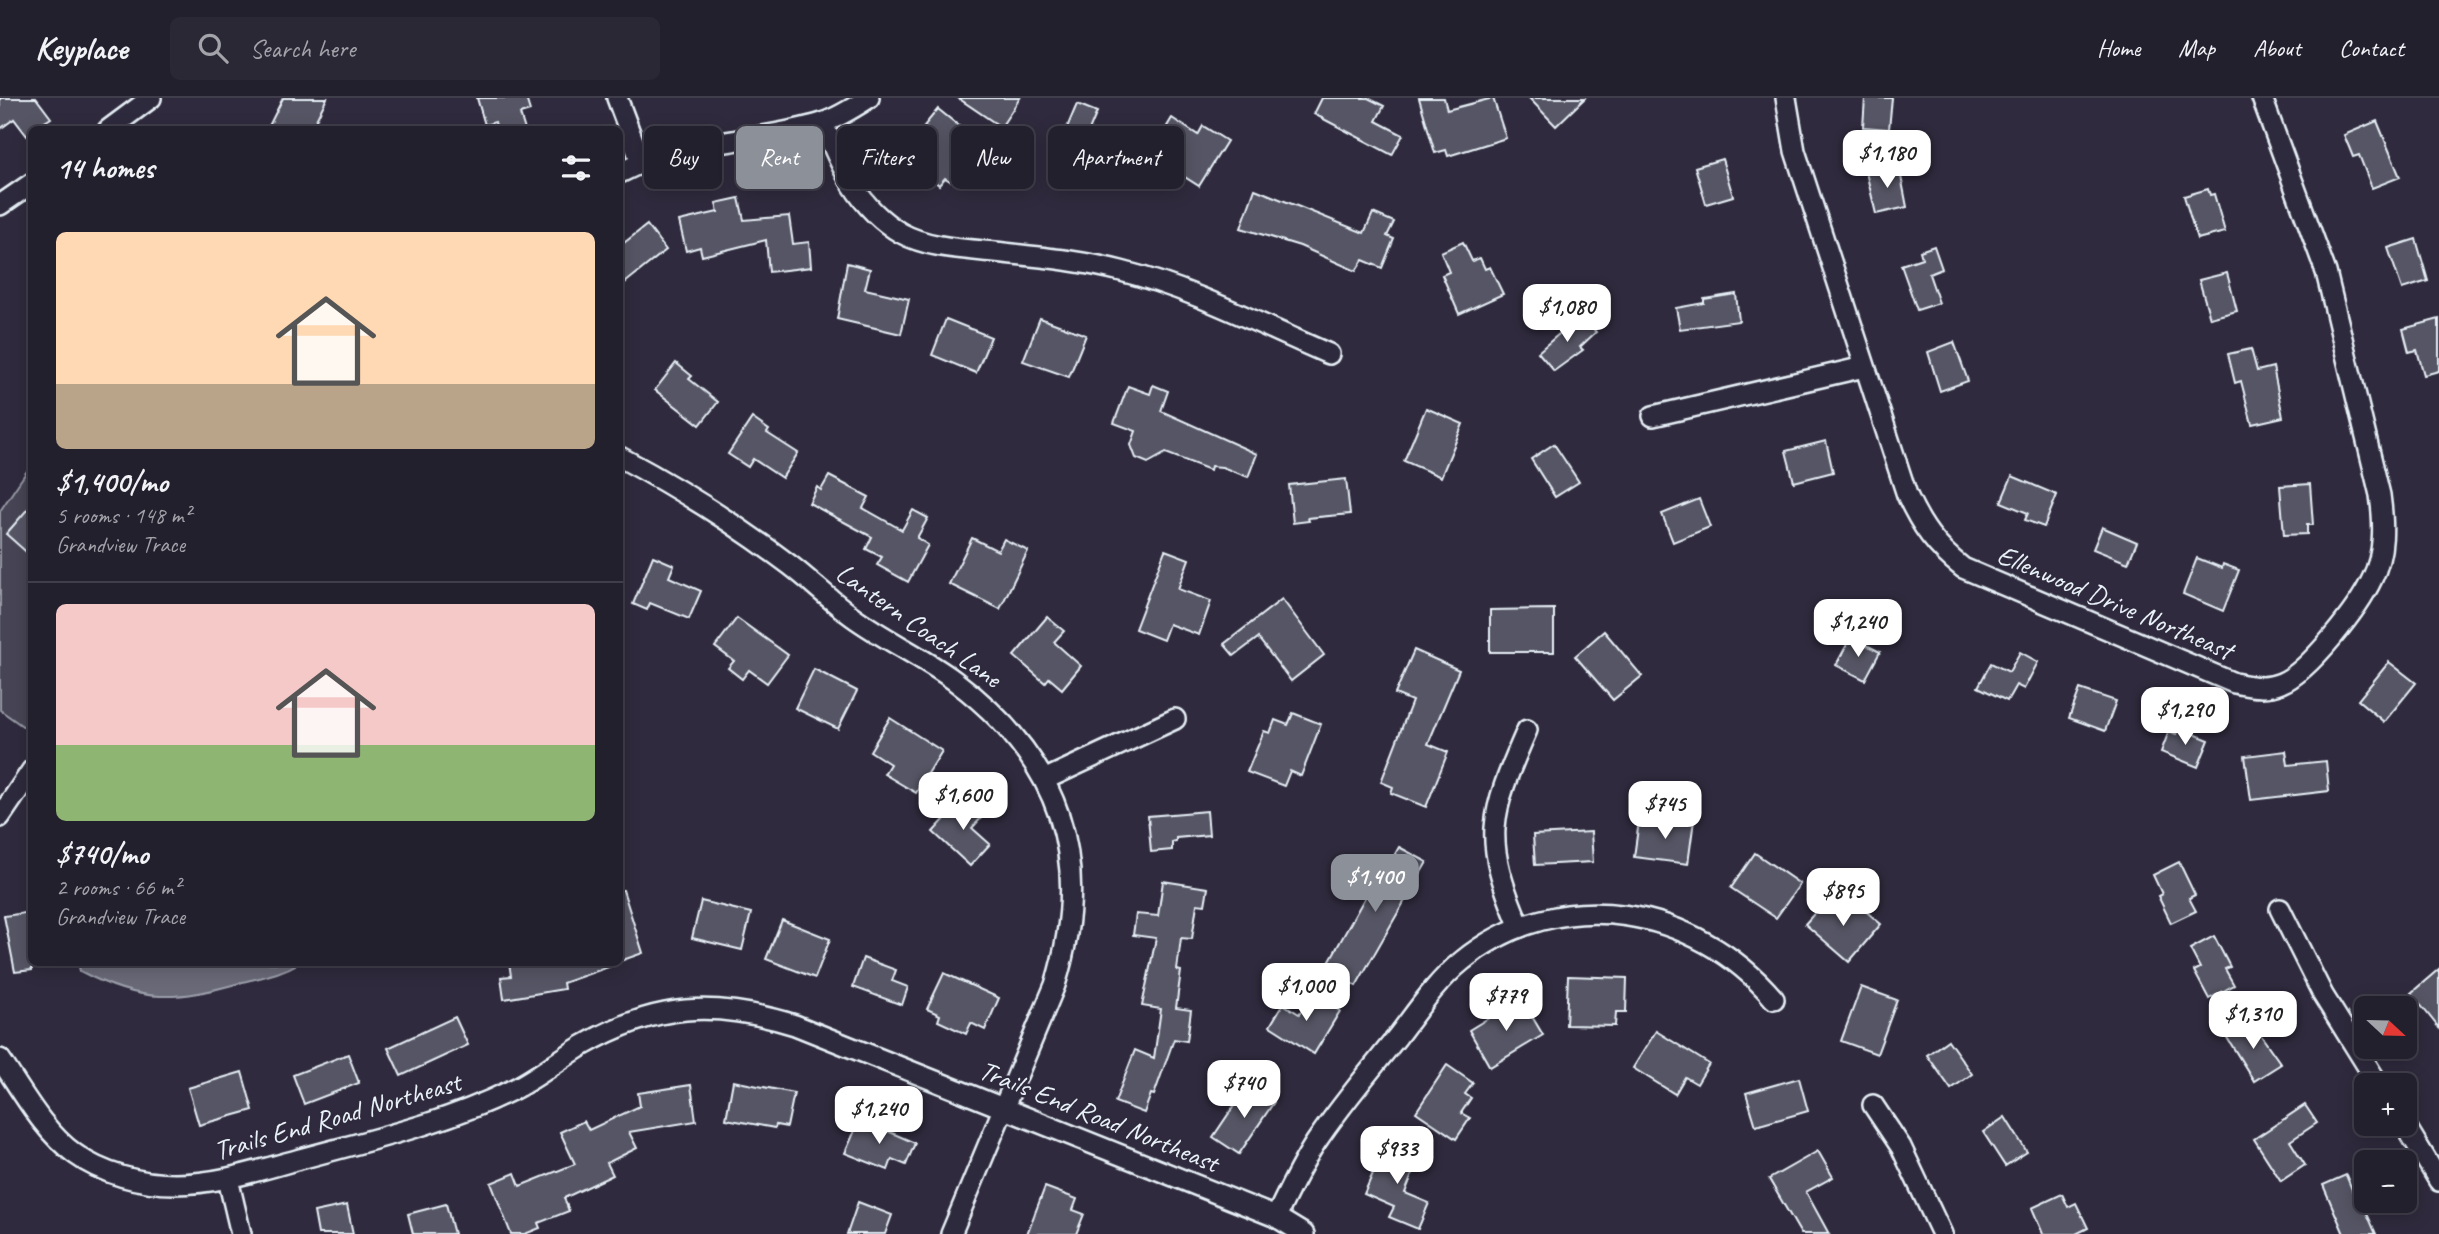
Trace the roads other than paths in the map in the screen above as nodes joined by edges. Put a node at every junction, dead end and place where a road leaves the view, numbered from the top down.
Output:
1 (151, 98) edge
2 (617, 98) edge
3 (869, 98) edge
4 (1786, 98) edge
5 (2262, 98) edge
6 (823, 122) junction
7 (113, 126) edge
8 (641, 162) junction
9 (623, 171) edge
10 (28, 186) edge
11 (0, 205) edge
12 (1329, 354) dead end
13 (1864, 367) junction
14 (1653, 416) dead end
15 (623, 459) edge
16 (1175, 719) dead end
17 (1527, 730) dead end
18 (28, 775) edge
19 (1046, 779) junction
20 (0, 817) edge
21 (2280, 909) dead end
22 (1520, 927) junction
23 (1774, 999) dead end
24 (0, 1059) edge
25 (2372, 1073) edge
26 (1873, 1105) dead end
27 (1003, 1108) junction
28 (2411, 1136) edge
29 (228, 1179) junction
30 (2439, 1181) edge
31 (1276, 1217) junction
32 (241, 1234) edge
33 (951, 1234) edge
34 (1304, 1234) edge
35 (1942, 1234) edge

1 - 7 street
2 - 8 street
3 - 6 street
4 - 13 street, Ellenwood Drive Northeast
5 - 13 street, Ellenwood Drive Northeast
6 - 8 street
6 - 12 street
8 - 9 street
10 - 11 street
13 - 14 street
15 - 19 street, Lantern Coach Lane
16 - 19 street
17 - 22 street
18 - 20 street
19 - 27 street, Lantern Coach Lane
21 - 25 street
22 - 23 street
22 - 31 street
24 - 29 street, Trails End Road Northeast
26 - 35 street
27 - 29 street, Trails End Road Northeast
27 - 31 street, Trails End Road Northeast
27 - 33 street, Lantern Coach Lane
28 - 30 street
29 - 32 street
31 - 34 street, Trails End Road Northeast

